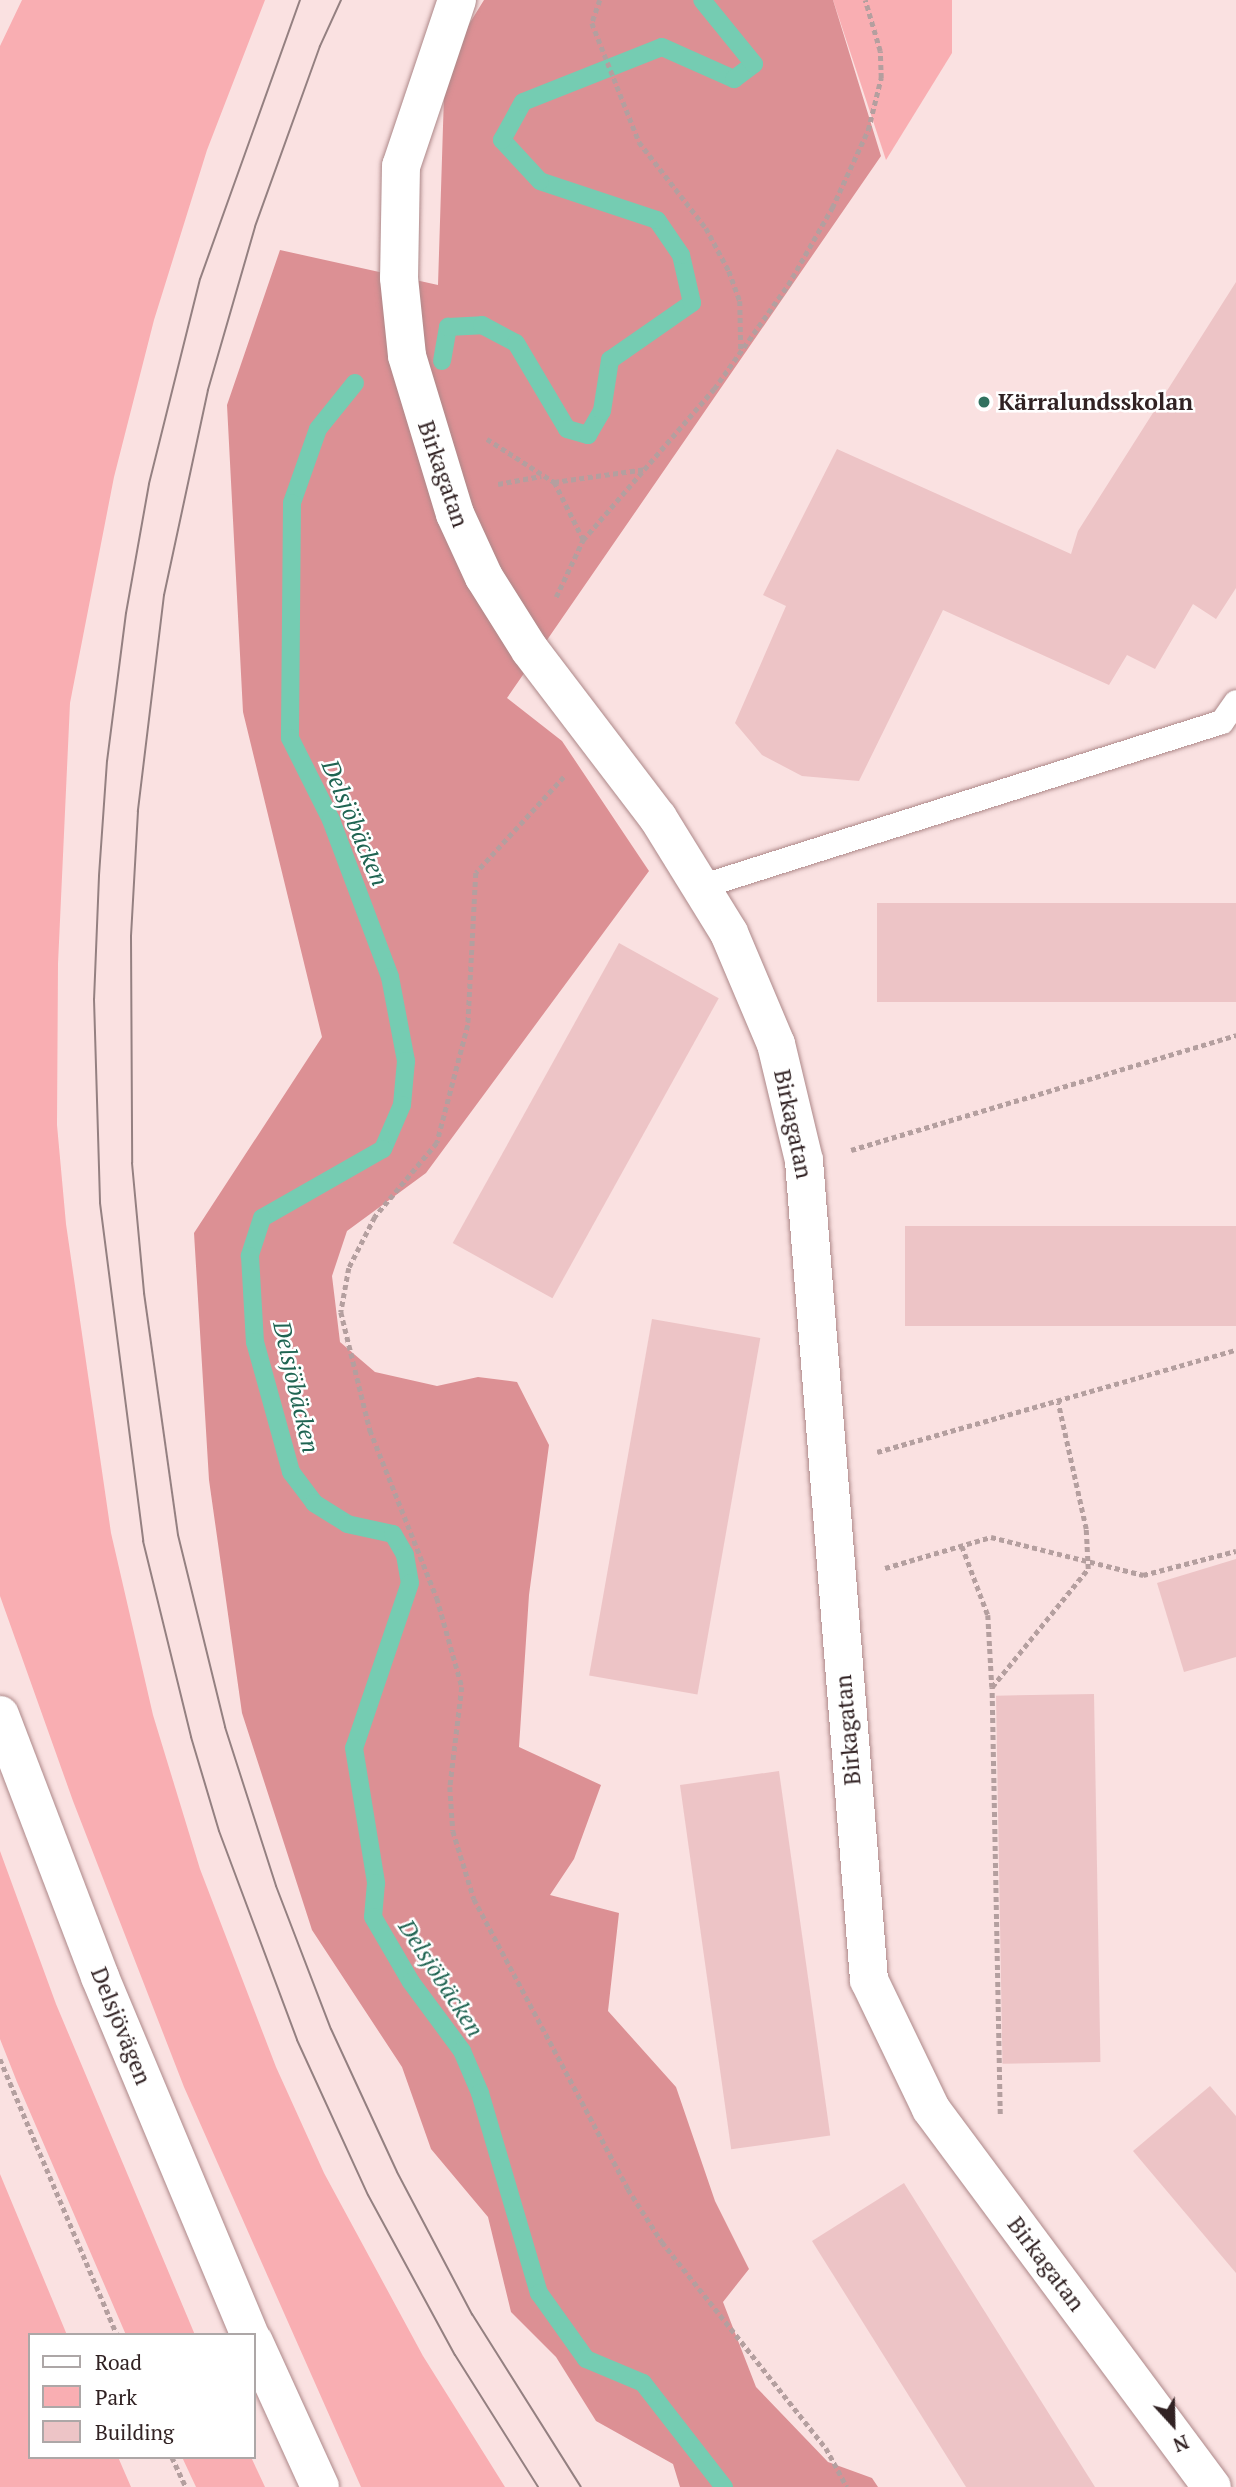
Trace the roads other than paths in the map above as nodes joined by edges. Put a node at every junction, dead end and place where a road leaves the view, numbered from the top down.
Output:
1 (457, 0) edge
2 (1236, 702) edge
3 (701, 887) junction
4 (0, 1715) edge
5 (249, 2333) edge
6 (256, 2346) edge
7 (320, 2487) edge
8 (1212, 2487) edge

1 - 3 street, Birkagatan
2 - 3 lane
3 - 8 street, Birkagatan
4 - 5 street, Delsjövägen
6 - 7 street

